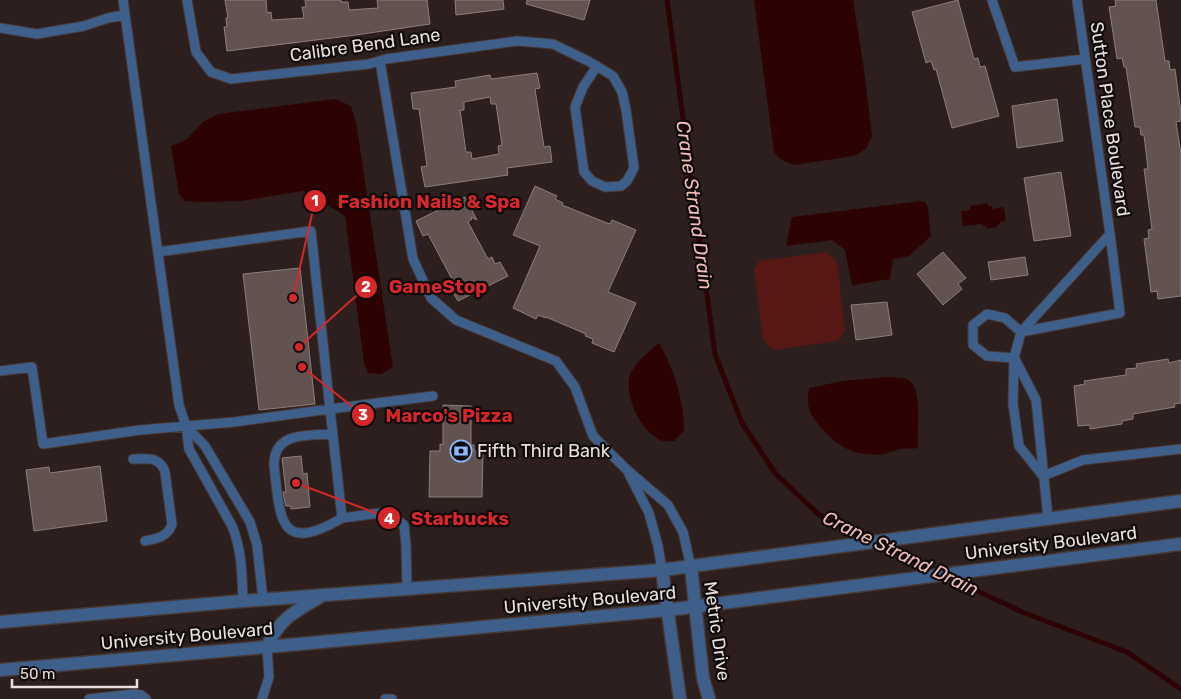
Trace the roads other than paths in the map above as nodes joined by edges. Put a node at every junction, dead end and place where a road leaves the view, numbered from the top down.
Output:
1 (123, 0) edge
2 (187, 0) edge
3 (992, 0) edge
4 (1077, 0) edge
5 (125, 16) junction
6 (0, 28) edge
7 (1085, 59) junction
8 (380, 61) junction
9 (596, 66) junction
10 (1110, 234) junction
11 (158, 252) junction
12 (1021, 332) junction
13 (1014, 358) junction
14 (0, 371) edge
15 (434, 396) dead end
16 (330, 409) junction
17 (186, 426) junction
18 (332, 434) junction
19 (1181, 449) edge
20 (133, 460) dead end
21 (626, 469) junction
22 (1043, 476) junction
23 (1181, 501) edge
24 (342, 518) junction
25 (1048, 518) junction
26 (145, 541) dead end
27 (1181, 544) edge
28 (691, 567) junction
29 (662, 570) junction
30 (407, 589) junction
31 (324, 595) junction
32 (263, 600) junction
33 (243, 601) junction
34 (695, 607) junction
35 (668, 610) junction
36 (0, 622) edge
37 (267, 647) junction
38 (0, 670) edge
39 (89, 699) edge
40 (146, 699) edge
41 (262, 699) edge
42 (385, 699) edge
43 (392, 699) edge
44 (680, 699) edge
45 (709, 699) edge

1 - 5 lane
2 - 8 lane, Calibre Bend Lane
3 - 7 lane
4 - 7 lane, Sutton Place Boulevard
5 - 6 lane
5 - 11 lane
7 - 10 lane, Sutton Place Boulevard
8 - 9 lane, Calibre Bend Lane
8 - 21 lane
9 - 9 lane, Calibre Bend Lane
10 - 12 lane, Sutton Place Boulevard
10 - 12 lane
11 - 16 lane
11 - 17 lane
12 - 13 lane, Sutton Place Boulevard
12 - 13 lane
13 - 22 lane
13 - 22 lane, Sutton Place Boulevard
14 - 17 lane
15 - 16 lane
16 - 17 lane
16 - 18 lane
17 - 32 lane
17 - 33 lane
18 - 24 lane
18 - 24 lane
19 - 22 lane
20 - 26 lane
21 - 28 lane
21 - 29 lane
22 - 25 lane
23 - 25 street, University Boulevard
24 - 30 lane
25 - 28 street, University Boulevard
27 - 34 street, University Boulevard
28 - 29 street, University Boulevard
28 - 34 street, Metric Drive
29 - 30 street, University Boulevard
29 - 35 street
30 - 31 street, University Boulevard
31 - 32 street, University Boulevard
31 - 37 street
32 - 33 street, University Boulevard
33 - 36 street, University Boulevard
34 - 35 street, University Boulevard
34 - 45 street, Metric Drive
35 - 37 street, University Boulevard
35 - 44 street
37 - 38 street, University Boulevard
37 - 41 lane
39 - 40 lane
42 - 43 lane

